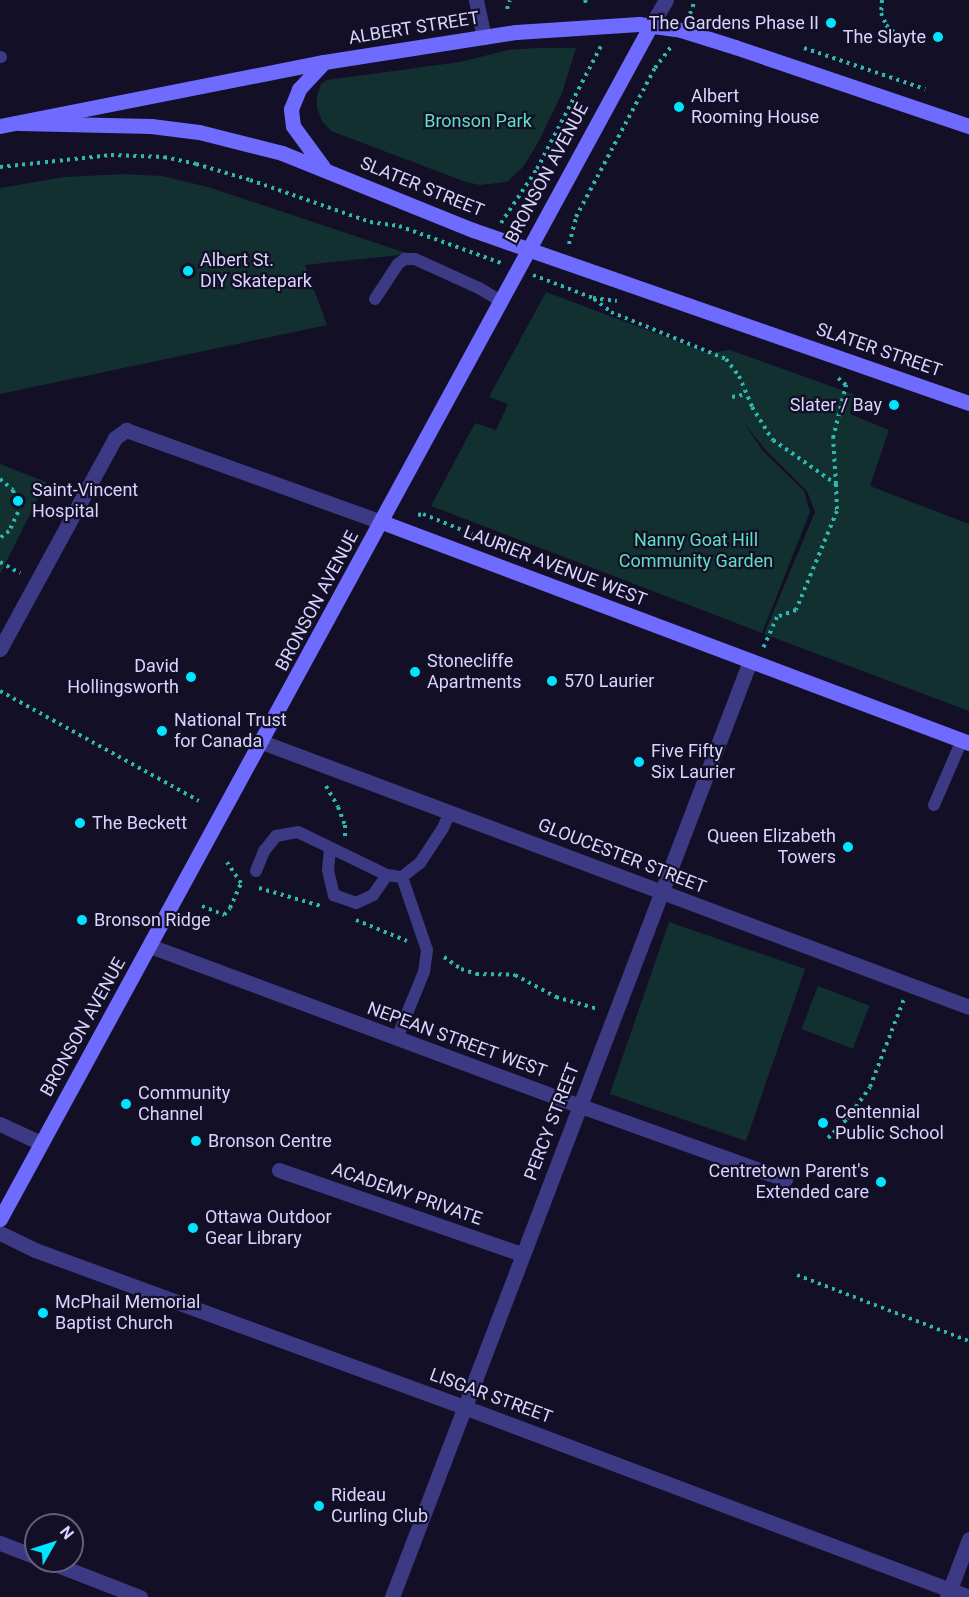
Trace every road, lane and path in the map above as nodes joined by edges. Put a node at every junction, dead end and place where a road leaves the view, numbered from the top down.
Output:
1 (476, 0) edge
2 (510, 0) edge
3 (666, 0) edge
4 (695, 0) edge
5 (882, 0) edge
6 (507, 9) dead end
7 (690, 14) dead end
8 (651, 25) junction
9 (897, 35) dead end
10 (484, 37) junction
11 (671, 46) dead end
12 (598, 51) dead end
13 (324, 62) junction
14 (19, 123) junction
15 (0, 126) edge
16 (969, 126) edge
17 (0, 167) edge
18 (325, 168) junction
19 (505, 216) dead end
20 (571, 232) dead end
21 (529, 249) junction
22 (488, 258) dead end
23 (544, 280) dead end
24 (375, 299) dead end
25 (501, 301) junction
26 (831, 372) dead end
27 (747, 394) junction
28 (732, 397) dead end
29 (969, 403) edge
30 (0, 479) edge
31 (836, 484) junction
32 (382, 522) junction
33 (0, 538) edge
34 (0, 562) edge
35 (23, 574) dead end
36 (763, 647) dead end
37 (0, 649) edge
38 (750, 661) junction
39 (0, 691) edge
40 (262, 742) junction
41 (965, 742) edge
42 (325, 785) dead end
43 (199, 801) dead end
44 (934, 805) dead end
45 (450, 812) junction
46 (330, 848) junction
47 (342, 855) junction
48 (227, 862) dead end
49 (256, 871) dead end
50 (387, 875) junction
51 (402, 876) junction
52 (660, 891) junction
53 (202, 906) dead end
54 (150, 946) junction
55 (907, 984) junction
56 (591, 1005) dead end
57 (969, 1007) edge
58 (599, 1009) dead end
59 (397, 1038) junction
60 (579, 1106) junction
61 (0, 1124) edge
62 (828, 1138) dead end
63 (41, 1143) junction
64 (279, 1170) dead end
65 (785, 1179) dead end
66 (0, 1219) edge
67 (0, 1233) edge
68 (522, 1254) junction
69 (797, 1275) dead end
70 (969, 1341) edge
71 (464, 1407) junction
72 (969, 1539) edge
73 (0, 1543) edge
74 (24, 1552) edge
75 (77, 1573) edge
76 (948, 1593) edge
77 (140, 1597) edge
78 (392, 1597) edge
79 (969, 1597) edge

1 - 10 street
2 - 6 path
3 - 8 street, BRONSON AVENUE
4 - 7 path
5 - 9 path
8 - 10 main road, ALBERT STREET
8 - 16 main road, ALBERT STREET
8 - 21 main road, BRONSON AVENUE
10 - 13 main road, ALBERT STREET
11 - 20 path
12 - 19 path
13 - 14 main road, ALBERT STREET
13 - 18 main road
14 - 15 main road, ALBERT STREET
14 - 18 main road, SLATER STREET
17 - 22 path
18 - 21 main road, SLATER STREET
21 - 25 main road, BRONSON AVENUE
21 - 29 main road, SLATER STREET
23 - 27 path
24 - 25 lane
25 - 32 main road, BRONSON AVENUE
26 - 31 path
27 - 28 path
27 - 31 path
30 - 33 path
31 - 36 path
32 - 37 street, LAURIER AVENUE WEST
32 - 38 main road, LAURIER AVENUE WEST
32 - 40 main road, BRONSON AVENUE
34 - 35 path
38 - 41 main road, LAURIER AVENUE WEST
38 - 52 street, PERCY STREET
39 - 43 path
40 - 45 street, GLOUCESTER STREET
40 - 54 main road, BRONSON AVENUE
41 - 44 lane
42 - 47 path
45 - 51 lane
45 - 52 street, GLOUCESTER STREET
46 - 47 lane
46 - 49 lane
46 - 50 lane
47 - 50 lane
48 - 53 path
50 - 51 lane
51 - 59 lane
52 - 55 street, GLOUCESTER STREET
52 - 60 street, PERCY STREET
54 - 59 street, NEPEAN STREET WEST
54 - 63 main road, BRONSON AVENUE
55 - 57 street, GLOUCESTER STREET
55 - 62 path
56 - 58 path
59 - 60 street, NEPEAN STREET WEST
60 - 65 street, NEPEAN STREET WEST
60 - 68 street, PERCY STREET
61 - 63 street
63 - 66 main road, BRONSON AVENUE
64 - 68 street, ACADEMY PRIVATE
67 - 71 street, LISGAR STREET
68 - 71 street, PERCY STREET
69 - 70 path
71 - 76 street, LISGAR STREET
71 - 78 street, PERCY STREET
72 - 76 street
73 - 74 street
75 - 77 street
76 - 79 street, LISGAR STREET

